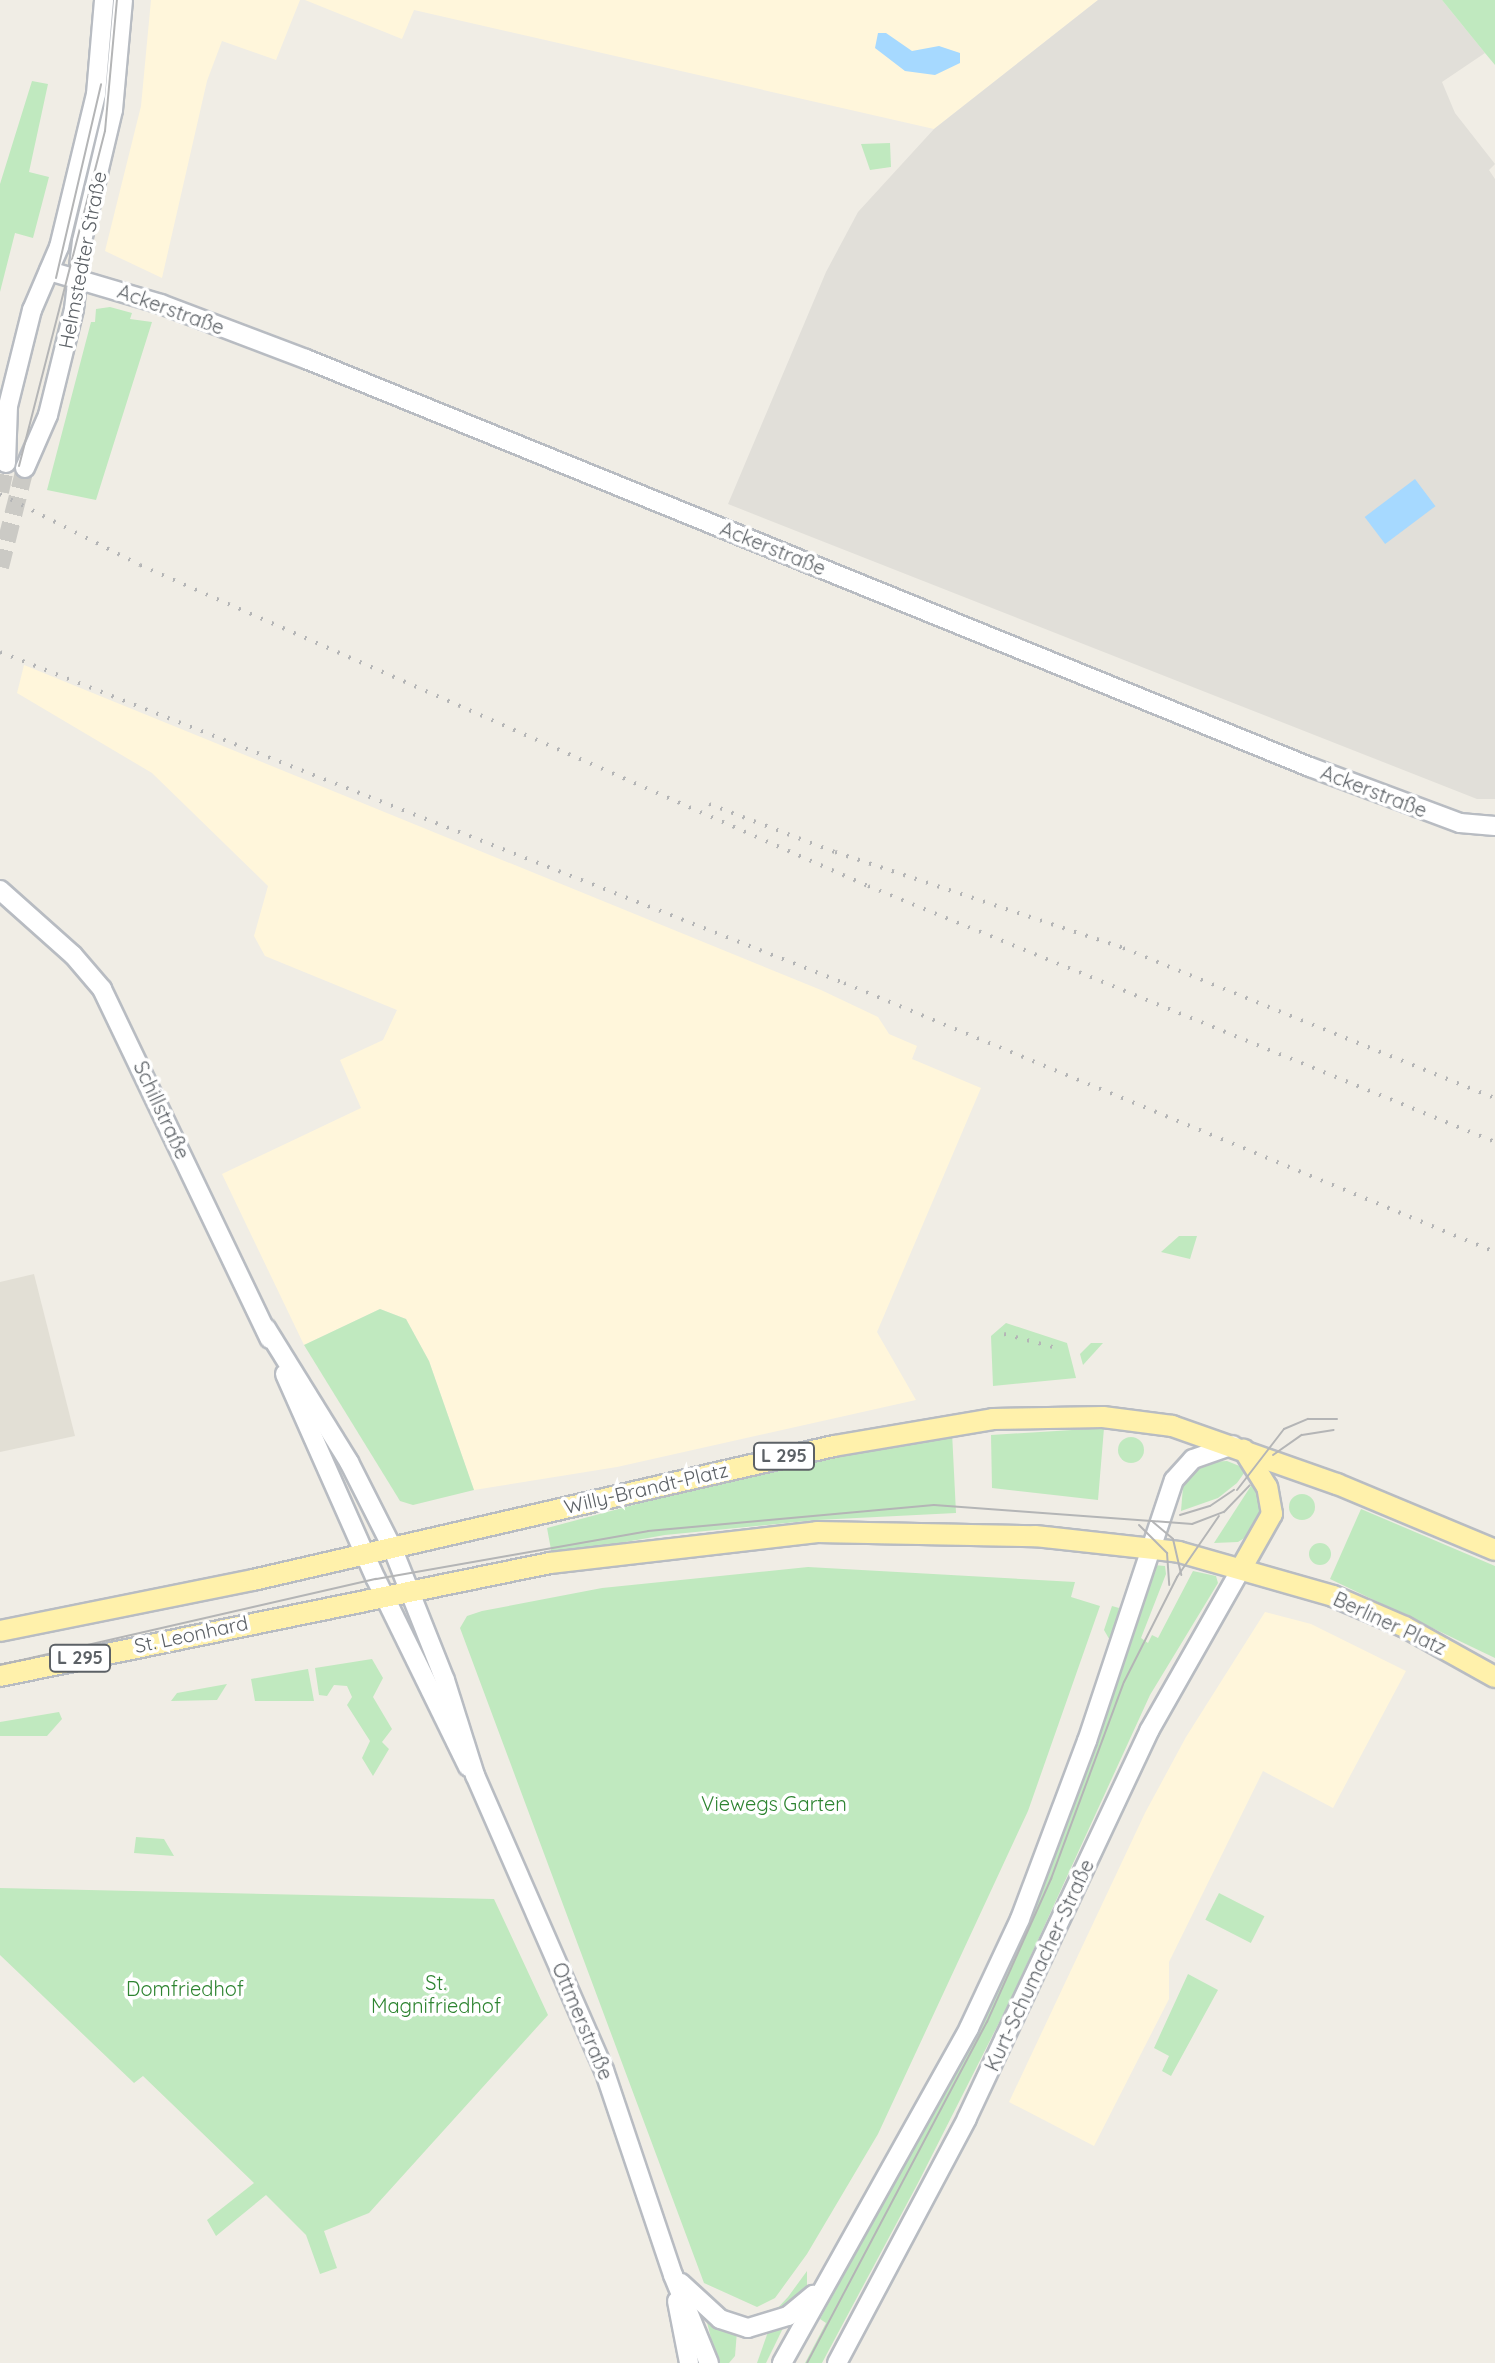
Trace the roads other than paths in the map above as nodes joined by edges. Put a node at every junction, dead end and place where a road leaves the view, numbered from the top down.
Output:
1 (104, 0) edge
2 (123, 0) edge
3 (49, 271) junction
4 (79, 279) junction
5 (1495, 826) edge
6 (0, 890) edge
7 (0, 903) edge
8 (25, 916) junction
9 (266, 1328) junction
10 (1239, 1448) junction
11 (392, 1547) junction
12 (1149, 1548) junction
13 (1495, 1550) edge
14 (365, 1553) junction
15 (1242, 1567) junction
16 (408, 1590) junction
17 (383, 1594) junction
18 (0, 1631) edge
19 (0, 1676) edge
20 (1495, 1677) edge
21 (475, 1775) junction
22 (673, 2275) junction
23 (826, 2282) junction
24 (689, 2363) edge
25 (709, 2363) edge
26 (782, 2363) edge
27 (837, 2363) edge

1 - 3 main road, Helmstedter Straße
2 - 4 main road, Helmstedter Straße
3 - 4 main road, Ackerstraße
3 - 4 main road, Helmstedter Straße
4 - 5 main road, Ackerstraße
6 - 8 main road, Schillstraße
7 - 8 main road, Schillstraße
8 - 9 main road, Schillstraße
9 - 11 main road, Schillstraße
9 - 14 main road, Schillstraße
10 - 11 main road, Willy-Brandt-Platz / L 295
10 - 12 main road
10 - 13 main road, Willy-Brandt-Platz / L 295
10 - 15 main road
11 - 14 main road, L 295
11 - 16 main road, Schillstraße
12 - 15 main road, L 295
12 - 16 main road, L 295
12 - 23 main road, Kurt-Schumacher-Straße
14 - 17 main road, Schillstraße
14 - 18 main road, St. Leonhard / L 295
15 - 20 main road, Berliner Platz / L 295
15 - 27 main road, Kurt-Schumacher-Straße
16 - 17 main road, L 295
16 - 21 main road, Ottmerstraße
17 - 19 main road, St. Leonhard / L 295
17 - 21 main road, Ottmerstraße
21 - 22 main road, Ottmerstraße
22 - 23 main road
22 - 24 main road, Ottmerstraße
22 - 25 main road, Ottmerstraße
23 - 26 main road, Kurt-Schumacher-Straße

